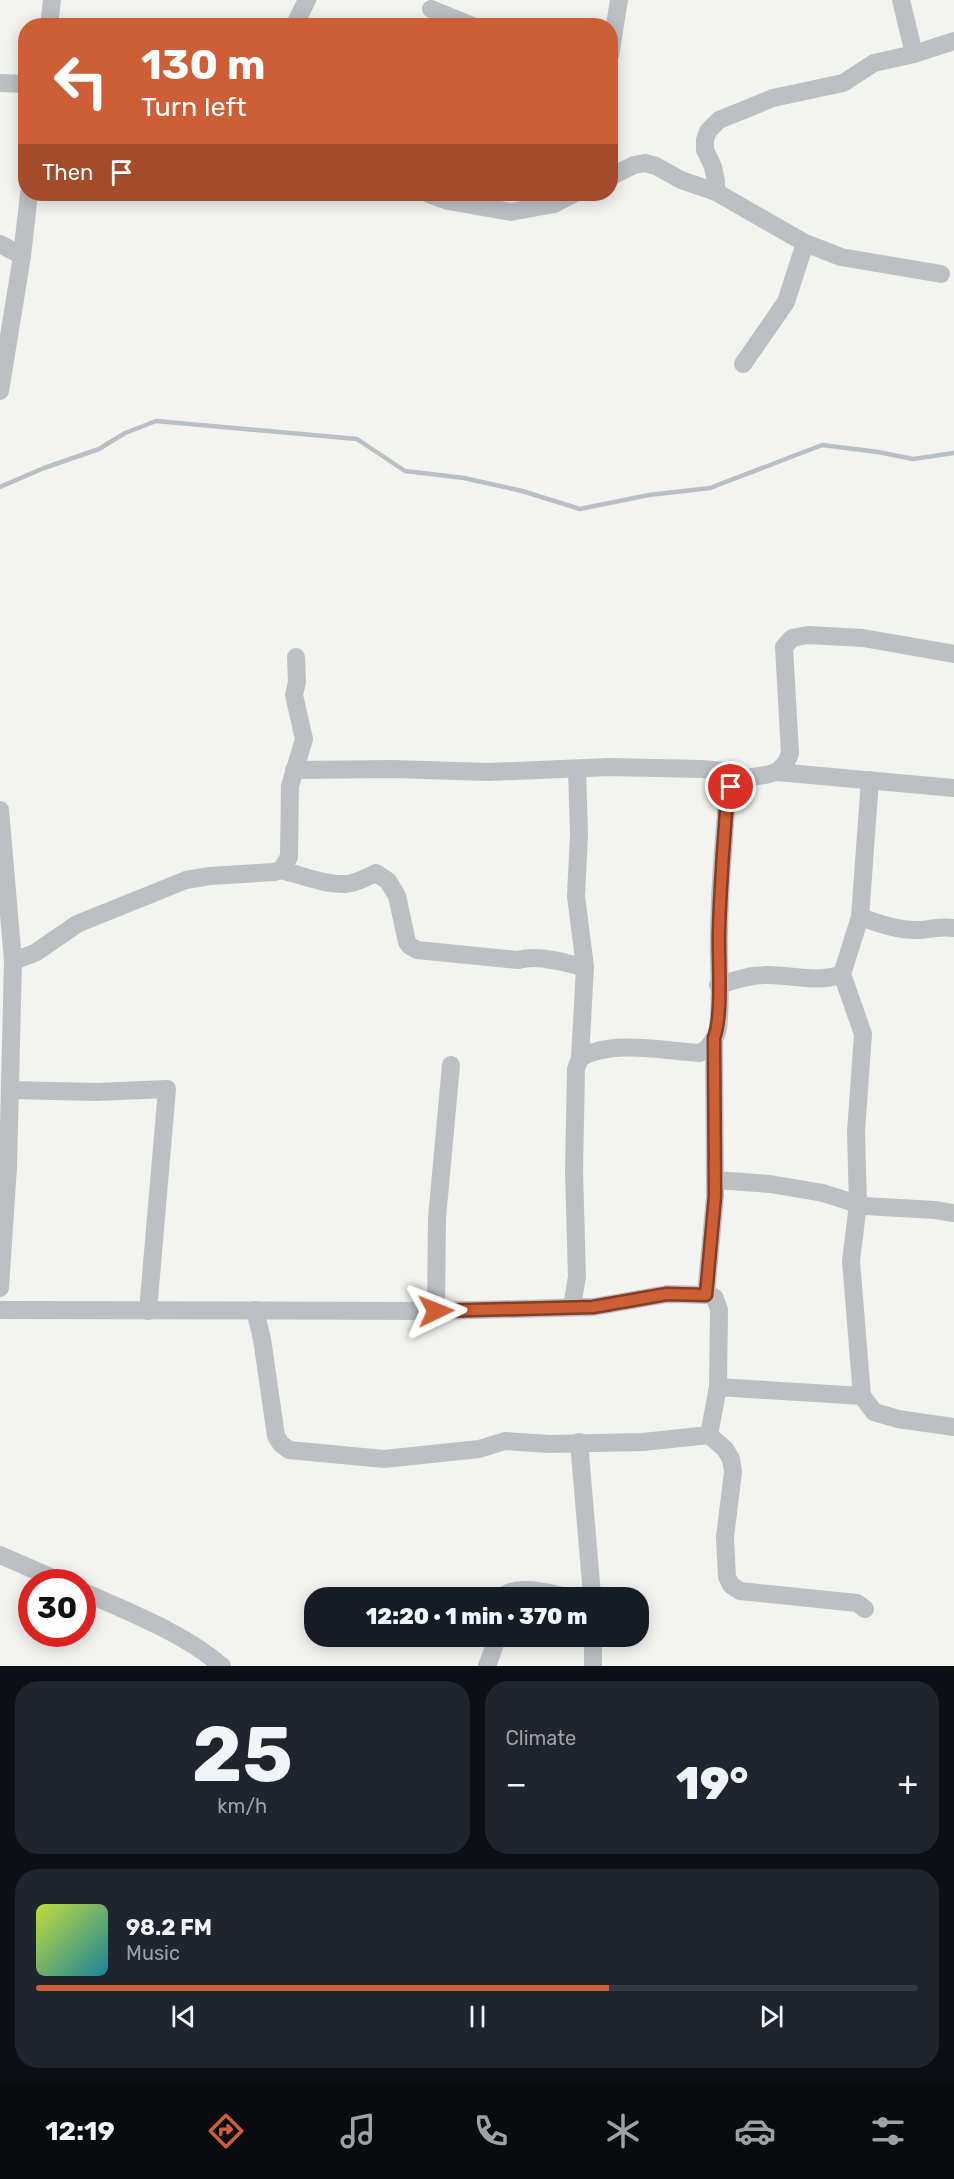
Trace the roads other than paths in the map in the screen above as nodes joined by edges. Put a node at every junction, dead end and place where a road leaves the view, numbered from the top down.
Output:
1 (52, 0) edge
2 (307, 0) edge
3 (619, 0) edge
4 (902, 0) edge
5 (431, 9) dead end
6 (50, 18) edge
7 (298, 18) edge
8 (453, 18) edge
9 (616, 18) edge
10 (954, 40) edge
11 (914, 54) junction
12 (0, 83) edge
13 (18, 84) edge
14 (618, 173) edge
15 (716, 192) junction
16 (28, 201) edge
17 (448, 201) edge
18 (560, 201) edge
19 (805, 243) junction
20 (0, 244) edge
21 (22, 256) junction
22 (941, 274) dead end
23 (743, 364) dead end
24 (0, 391) edge
25 (954, 654) edge
26 (296, 657) dead end
27 (577, 769) junction
28 (294, 770) junction
29 (777, 772) junction
30 (870, 780) junction
31 (735, 782) junction
32 (954, 788) edge
33 (0, 810) edge
34 (281, 870) junction
35 (4, 903) edge
36 (860, 917) junction
37 (954, 928) edge
38 (14, 961) junction
39 (585, 967) junction
40 (842, 974) junction
41 (718, 985) junction
42 (714, 1038) junction
43 (580, 1058) junction
44 (451, 1065) dead end
45 (10, 1090) junction
46 (715, 1180) junction
47 (858, 1204) junction
48 (954, 1213) edge
49 (0, 1288) edge
50 (706, 1295) junction
51 (572, 1306) junction
52 (0, 1310) edge
53 (255, 1310) junction
54 (148, 1311) junction
55 (436, 1311) junction
56 (718, 1388) junction
57 (862, 1396) junction
58 (954, 1427) edge
59 (709, 1435) junction
60 (579, 1442) junction
61 (0, 1555) edge
62 (32, 1569) edge
63 (587, 1587) edge
64 (96, 1598) edge
65 (865, 1609) dead end
66 (494, 1647) edge
67 (593, 1647) edge
68 (222, 1666) edge
69 (488, 1666) edge
70 (593, 1666) edge

1 - 6 street
2 - 7 street
3 - 9 street
4 - 11 street
5 - 8 street
10 - 11 street
11 - 15 street
12 - 13 street
14 - 15 street
15 - 19 street
16 - 21 street
17 - 18 street
19 - 22 street
19 - 23 street
20 - 21 street
21 - 24 street
25 - 29 street
26 - 28 street
27 - 28 street
27 - 31 street
27 - 39 street
28 - 34 street
29 - 30 street
29 - 31 street
30 - 32 street
30 - 36 street
31 - 41 street
33 - 35 street
34 - 38 street
34 - 39 street
35 - 38 street
36 - 37 street
36 - 40 street
38 - 45 street
39 - 43 street
40 - 41 street
40 - 47 street
41 - 42 street
42 - 43 street
42 - 46 street
43 - 51 street
44 - 55 street
45 - 49 street
45 - 54 street
46 - 47 street
46 - 50 street
47 - 48 street
47 - 57 street
50 - 51 street
50 - 56 street
51 - 55 street
52 - 54 street
53 - 54 street
53 - 55 street
53 - 60 street
56 - 57 street
56 - 59 street
57 - 58 street
59 - 60 street
59 - 65 street
60 - 63 street
61 - 62 street
64 - 68 street
66 - 69 street
67 - 70 street

